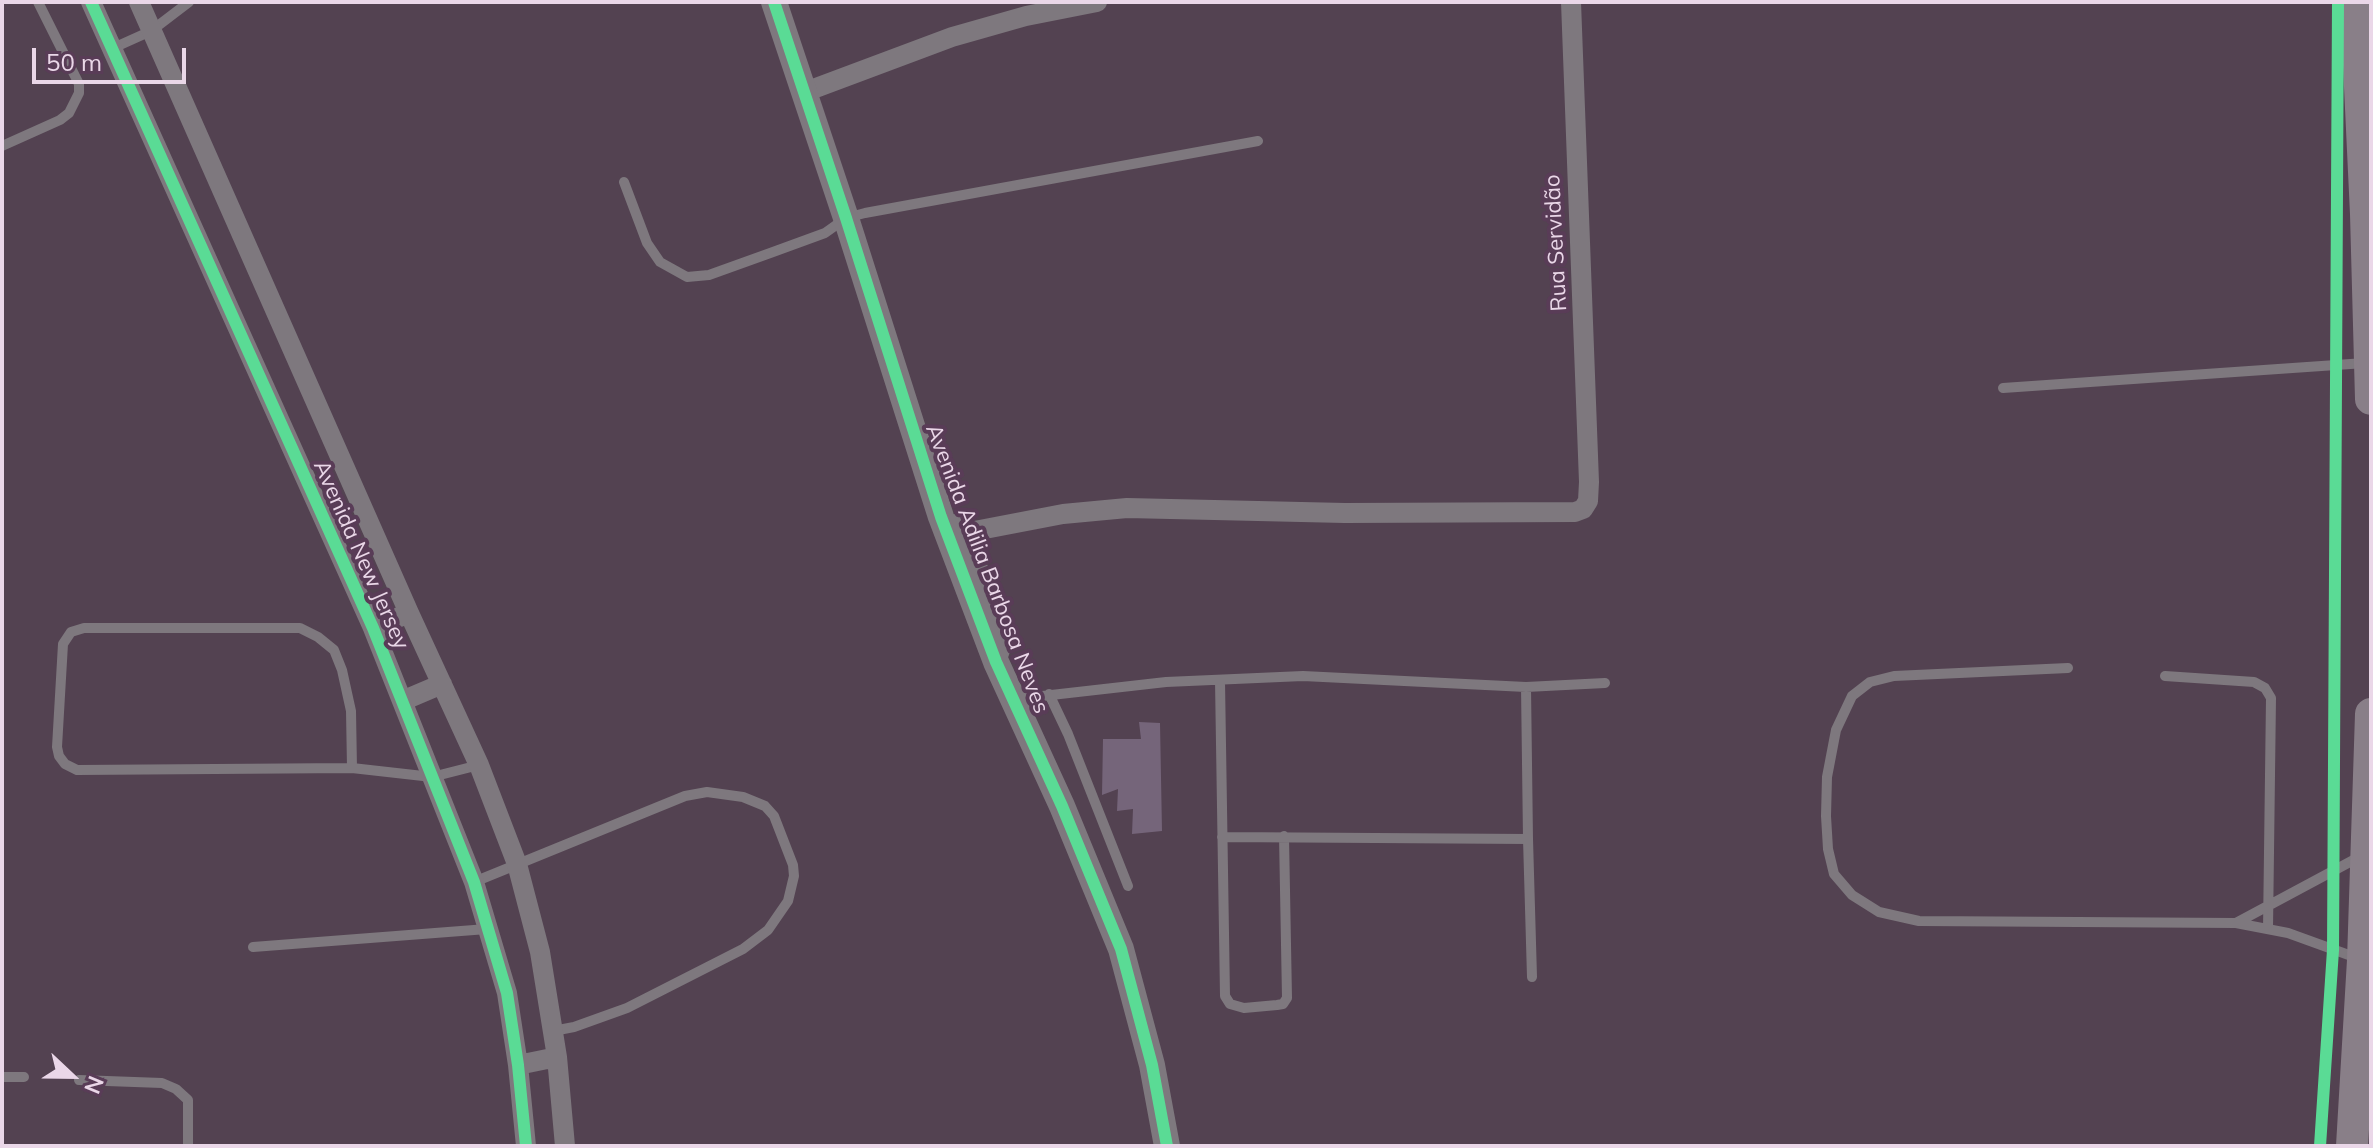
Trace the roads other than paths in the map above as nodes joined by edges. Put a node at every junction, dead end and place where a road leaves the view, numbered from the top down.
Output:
1 (38, 2) edge
2 (91, 2) edge
3 (139, 2) edge
4 (189, 2) edge
5 (774, 2) edge
6 (1097, 2) edge
7 (1571, 2) edge
8 (2356, 2) edge
9 (151, 31) junction
10 (111, 49) junction
11 (805, 92) junction
12 (1258, 141) dead end
13 (2, 146) edge
14 (624, 182) dead end
15 (846, 218) junction
16 (2371, 363) edge
17 (2003, 388) dead end
18 (2371, 399) edge
19 (941, 517) junction
20 (964, 533) junction
21 (409, 613) junction
22 (373, 628) junction
23 (996, 662) junction
24 (2068, 668) dead end
25 (2165, 676) dead end
26 (1220, 681) junction
27 (1605, 683) dead end
28 (442, 684) junction
29 (1526, 687) junction
30 (1049, 694) junction
31 (1011, 700) junction
32 (402, 701) junction
33 (2371, 714) edge
34 (479, 765) junction
35 (352, 768) junction
36 (432, 777) junction
37 (1284, 836) junction
38 (1222, 837) junction
39 (1528, 839) junction
40 (2367, 852) junction
41 (517, 864) junction
42 (474, 882) junction
43 (1128, 886) dead end
44 (2267, 905) junction
45 (2236, 923) junction
46 (487, 929) junction
47 (2268, 929) junction
48 (253, 947) dead end
49 (2363, 960) junction
50 (1532, 977) dead end
51 (553, 1031) junction
52 (557, 1057) junction
53 (518, 1065) junction
54 (2, 1077) edge
55 (24, 1077) dead end
56 (79, 1080) dead end
57 (188, 1146) edge
58 (526, 1146) edge
59 (565, 1146) edge
60 (1167, 1146) edge
61 (2352, 1146) edge

1 - 13 lane
2 - 10 street, Avenida New Jersey
3 - 9 street, Avenida New Jersey
4 - 9 lane
5 - 11 street, Avenida Adilia Barbosa Neves
6 - 11 street
7 - 20 street, Rua Servidão
8 - 16 main road
9 - 10 lane
9 - 21 street, Avenida New Jersey
10 - 22 street, Avenida New Jersey
11 - 15 street, Avenida Adilia Barbosa Neves
12 - 15 lane
14 - 15 lane
15 - 19 street, Avenida Adilia Barbosa Neves
16 - 17 lane
16 - 18 main road
19 - 20 street
19 - 23 street, Avenida Adilia Barbosa Neves
20 - 23 street
21 - 22 street
21 - 28 street, Avenida New Jersey
22 - 32 street, Avenida New Jersey
23 - 31 street, Avenida Adilia Barbosa Neves
24 - 45 lane
25 - 44 lane
26 - 29 lane
26 - 30 lane
26 - 38 lane
27 - 29 lane
28 - 32 street
28 - 34 street, Avenida New Jersey
29 - 39 lane
30 - 31 lane
30 - 43 lane
31 - 60 street, Avenida Adilia Barbosa Neves
32 - 36 street, Avenida New Jersey
33 - 40 main road
34 - 36 lane
34 - 41 street, Avenida New Jersey
35 - 35 lane
35 - 36 lane
36 - 42 street, Avenida New Jersey
37 - 38 lane
37 - 38 lane
37 - 39 lane
39 - 50 lane
40 - 44 lane
40 - 49 main road
41 - 42 lane
41 - 51 street, Avenida New Jersey
41 - 51 lane
42 - 46 street, Avenida New Jersey
44 - 45 lane
44 - 47 lane
45 - 47 lane
46 - 48 lane
46 - 53 street, Avenida New Jersey
47 - 49 lane
49 - 61 main road
51 - 52 street, Avenida New Jersey
52 - 53 street
52 - 59 street, Avenida New Jersey
53 - 58 street, Avenida New Jersey
54 - 55 lane
56 - 57 lane

